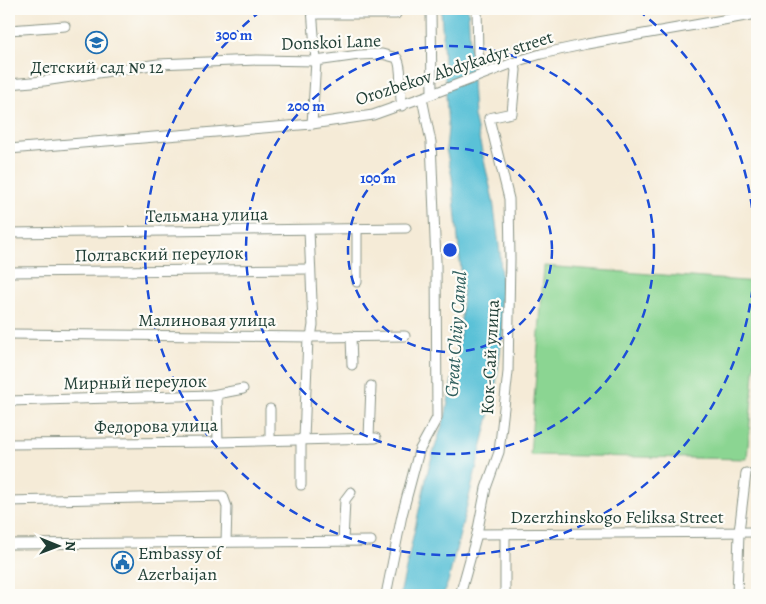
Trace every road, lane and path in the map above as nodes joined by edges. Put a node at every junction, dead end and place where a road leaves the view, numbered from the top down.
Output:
1 (431, 9) edge
2 (477, 9) edge
3 (312, 11) edge
4 (396, 14) dead end
5 (757, 14) edge
6 (65, 26) dead end
7 (9, 30) edge
8 (316, 61) junction
9 (513, 63) junction
10 (482, 74) junction
11 (9, 84) edge
12 (435, 93) junction
13 (422, 98) junction
14 (402, 106) junction
15 (312, 124) junction
16 (9, 149) edge
17 (406, 228) dead end
18 (357, 229) junction
19 (308, 230) junction
20 (9, 233) edge
21 (310, 269) junction
22 (9, 272) edge
23 (357, 282) dead end
24 (9, 334) edge
25 (351, 336) junction
26 (405, 336) dead end
27 (310, 337) junction
28 (352, 365) dead end
29 (371, 386) dead end
30 (243, 389) dead end
31 (212, 394) junction
32 (9, 401) edge
33 (270, 409) dead end
34 (302, 439) junction
35 (270, 440) junction
36 (218, 442) junction
37 (9, 444) edge
38 (746, 473) dead end
39 (301, 485) dead end
40 (352, 492) dead end
41 (9, 501) edge
42 (739, 532) junction
43 (757, 532) edge
44 (477, 534) junction
45 (505, 534) junction
46 (342, 541) junction
47 (371, 541) dead end
48 (226, 542) junction
49 (9, 544) edge
50 (386, 595) edge
51 (460, 595) edge
52 (505, 595) edge
53 (737, 595) edge

1 - 12 street
2 - 10 street
3 - 4 street
3 - 8 street
5 - 9 street, Orozbekov Abdykadyr street
6 - 7 street
8 - 11 street, Donskoi Lane
8 - 14 street, Donskoi Lane
8 - 15 street
9 - 10 street, Orozbekov Abdykadyr street
9 - 44 street, Кок-Сай улица
10 - 12 street, Orozbekov Abdykadyr street
12 - 13 street, Orozbekov Abdykadyr street
13 - 14 street, Orozbekov Abdykadyr street
13 - 50 street
14 - 15 street, Orozbekov Abdykadyr street
15 - 16 street, Orozbekov Abdykadyr street
17 - 18 street, Тельмана улица
18 - 19 street, Тельмана улица
18 - 23 street
19 - 20 street, Тельмана улица
19 - 21 street
21 - 22 street, Полтавский переулок
21 - 27 street
24 - 27 street, Малиновая улица
25 - 26 street, Малиновая улица
25 - 27 street, Малиновая улица
25 - 28 street
27 - 34 street
29 - 34 street, Федорова улица
30 - 31 street
31 - 32 street, Мирный переулок
31 - 36 street, Мирный переулок
33 - 35 street
34 - 35 street, Федорова улица
34 - 39 street
35 - 36 street, Федорова улица
36 - 37 street, Федорова улица
38 - 42 street
40 - 46 street
41 - 48 street
42 - 43 street, Dzerzhinskogo Feliksa Street
42 - 45 street, Dzerzhinskogo Feliksa Street
42 - 53 street
44 - 45 street, Dzerzhinskogo Feliksa Street
44 - 51 street, Кок-Сай улица
45 - 52 street
46 - 47 street
46 - 48 street
48 - 49 street

